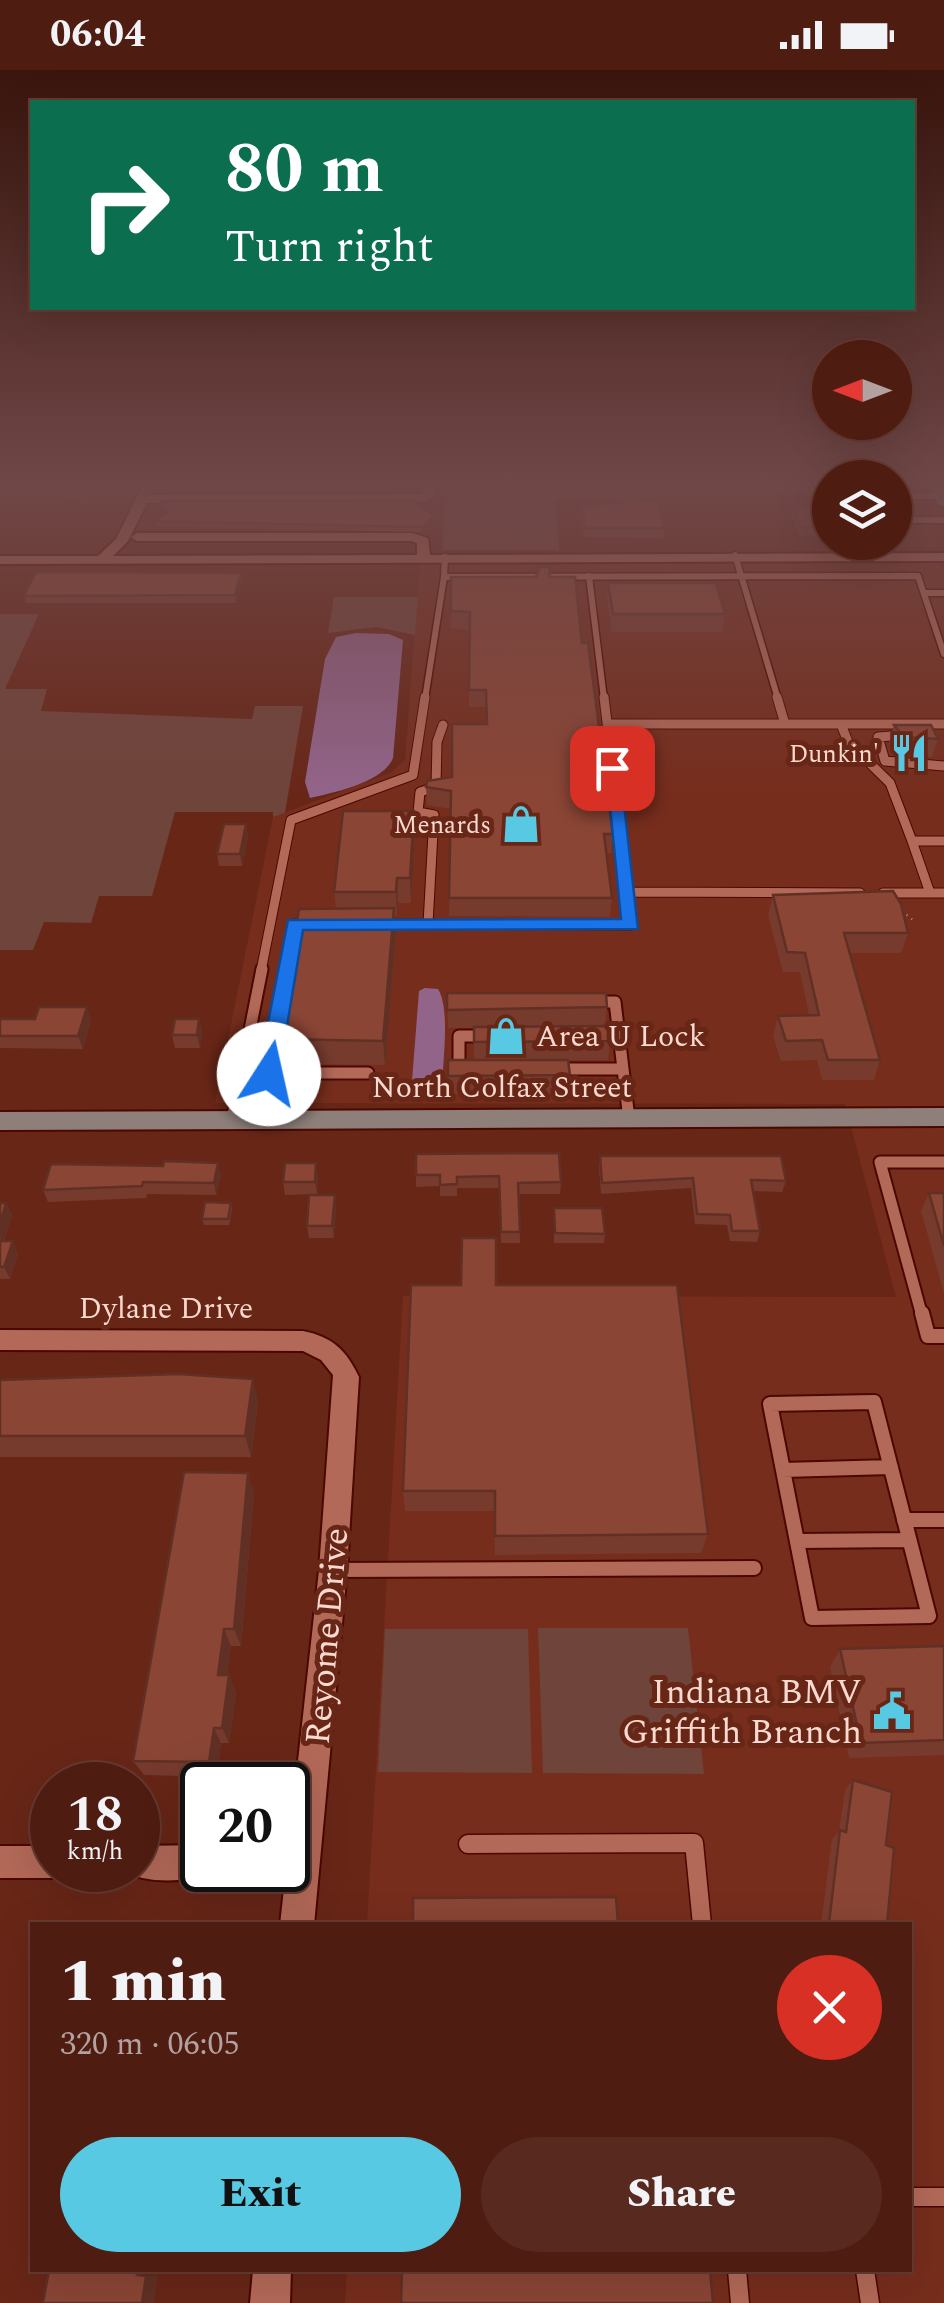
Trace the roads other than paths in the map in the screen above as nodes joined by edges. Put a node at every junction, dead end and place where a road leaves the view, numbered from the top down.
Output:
1 (442, 587) edge
2 (590, 587) edge
3 (744, 587) edge
4 (922, 587) edge
5 (924, 593) junction
6 (944, 593) edge
7 (944, 654) edge
8 (606, 724) junction
9 (785, 724) junction
10 (841, 724) junction
11 (944, 724) edge
12 (444, 725) dead end
13 (944, 735) edge
14 (944, 766) edge
15 (944, 840) edge
16 (912, 841) junction
17 (627, 892) junction
18 (930, 893) junction
19 (944, 893) edge
20 (333, 924) edge
21 (371, 924) edge
22 (428, 924) junction
23 (578, 1002) edge
24 (618, 1035) junction
25 (499, 1036) edge
26 (579, 1036) edge
27 (622, 1069) junction
28 (477, 1070) edge
29 (550, 1070) edge
30 (368, 1074) dead end
31 (944, 1117) edge
32 (628, 1118) junction
33 (232, 1120) junction
34 (0, 1121) edge
35 (944, 1162) edge
36 (944, 1336) edge
37 (0, 1340) edge
38 (329, 1351) joint
39 (891, 1468) junction
40 (783, 1470) junction
41 (904, 1520) junction
42 (944, 1520) edge
43 (909, 1540) junction
44 (797, 1541) junction
45 (754, 1568) dead end
46 (333, 1570) junction
47 (310, 1807) edge
48 (468, 1844) dead end
49 (0, 1862) edge
50 (30, 1862) edge
51 (295, 1892) edge
52 (297, 1922) edge
53 (702, 1922) edge
54 (912, 2197) edge
55 (944, 2198) edge
56 (272, 2272) edge
57 (737, 2272) edge
58 (865, 2272) edge
59 (270, 2303) edge
60 (740, 2303) edge
61 (870, 2303) edge

1 - 33 lane
2 - 8 lane
3 - 9 lane
4 - 5 lane
5 - 6 lane
5 - 7 lane
8 - 9 lane
8 - 17 lane
9 - 10 lane
10 - 11 lane
10 - 16 lane
12 - 22 lane
13 - 14 lane
15 - 16 lane
16 - 18 lane
17 - 18 lane
17 - 22 lane
18 - 19 lane
20 - 30 lane
21 - 22 lane
23 - 24 lane
24 - 26 lane
24 - 27 lane
25 - 28 lane
27 - 29 lane
27 - 32 lane
31 - 32 street, North Colfax Street
32 - 33 street, North Colfax Street
33 - 34 street, North Colfax Street
35 - 36 lane
37 - 38 street, Dylane Drive
38 - 46 street, Reyome Drive
39 - 40 lane
39 - 40 lane
39 - 41 lane
40 - 44 lane
41 - 42 lane
41 - 43 lane
43 - 44 lane
43 - 44 lane
45 - 46 lane
46 - 47 street, Reyome Drive
48 - 53 lane
49 - 50 street
51 - 52 street, Reyome Drive
54 - 55 lane
56 - 59 street
57 - 60 lane
58 - 61 lane

